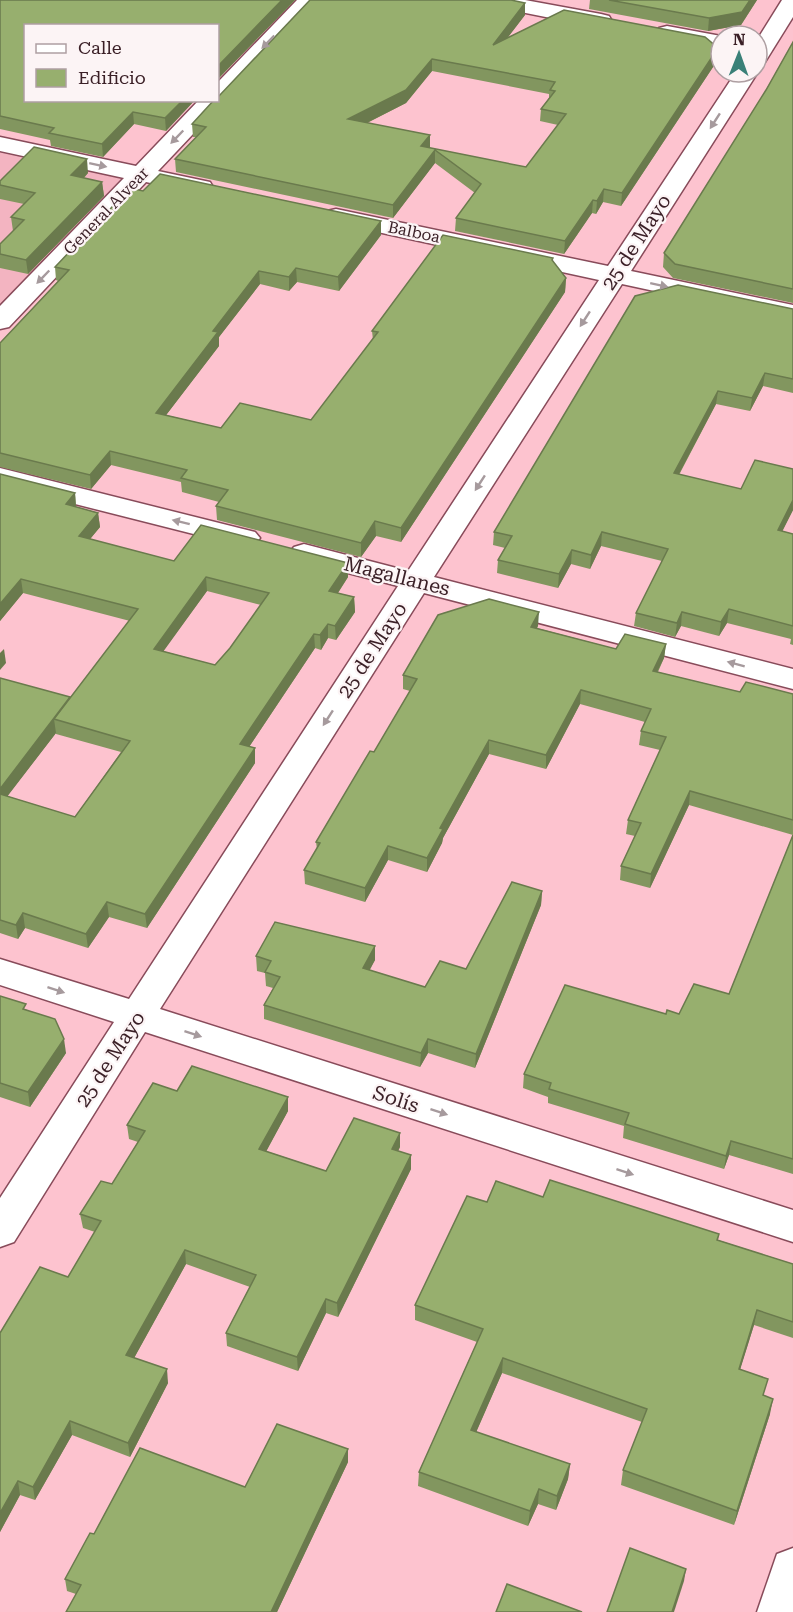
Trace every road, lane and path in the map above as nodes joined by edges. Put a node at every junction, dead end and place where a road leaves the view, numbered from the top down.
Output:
1 (309, 0) edge
2 (491, 0) edge
3 (793, 0) edge
4 (618, 24) edge
5 (652, 30) edge
6 (769, 37) edge
7 (709, 41) edge
8 (738, 84) edge
9 (219, 94) edge
10 (210, 102) edge
11 (0, 144) edge
12 (141, 174) junction
13 (222, 191) edge
14 (314, 211) edge
15 (614, 275) junction
16 (793, 314) edge
17 (0, 321) edge
18 (0, 476) edge
19 (416, 581) junction
20 (793, 679) edge
21 (0, 972) edge
22 (137, 1016) junction
23 (793, 1226) edge
24 (0, 1231) edge
25 (793, 1568) edge
26 (779, 1612) edge

1 -> 9 street
2 - 4 street
3 - 6 street, 25 de Mayo
5 - 7 street
8 -> 15 street, 25 de Mayo
10 -> 12 street, General Alvear
11 -> 12 street
12 - 13 street
12 -> 17 street, General Alvear
14 - 15 street, Balboa
15 -> 16 street, Balboa
15 -> 19 street, 25 de Mayo
19 -> 18 street, Magallanes
20 -> 19 street, Magallanes
19 -> 22 street, 25 de Mayo
21 -> 22 street, Solís
22 -> 23 street, Solís
22 - 24 street, 25 de Mayo
25 - 26 street

